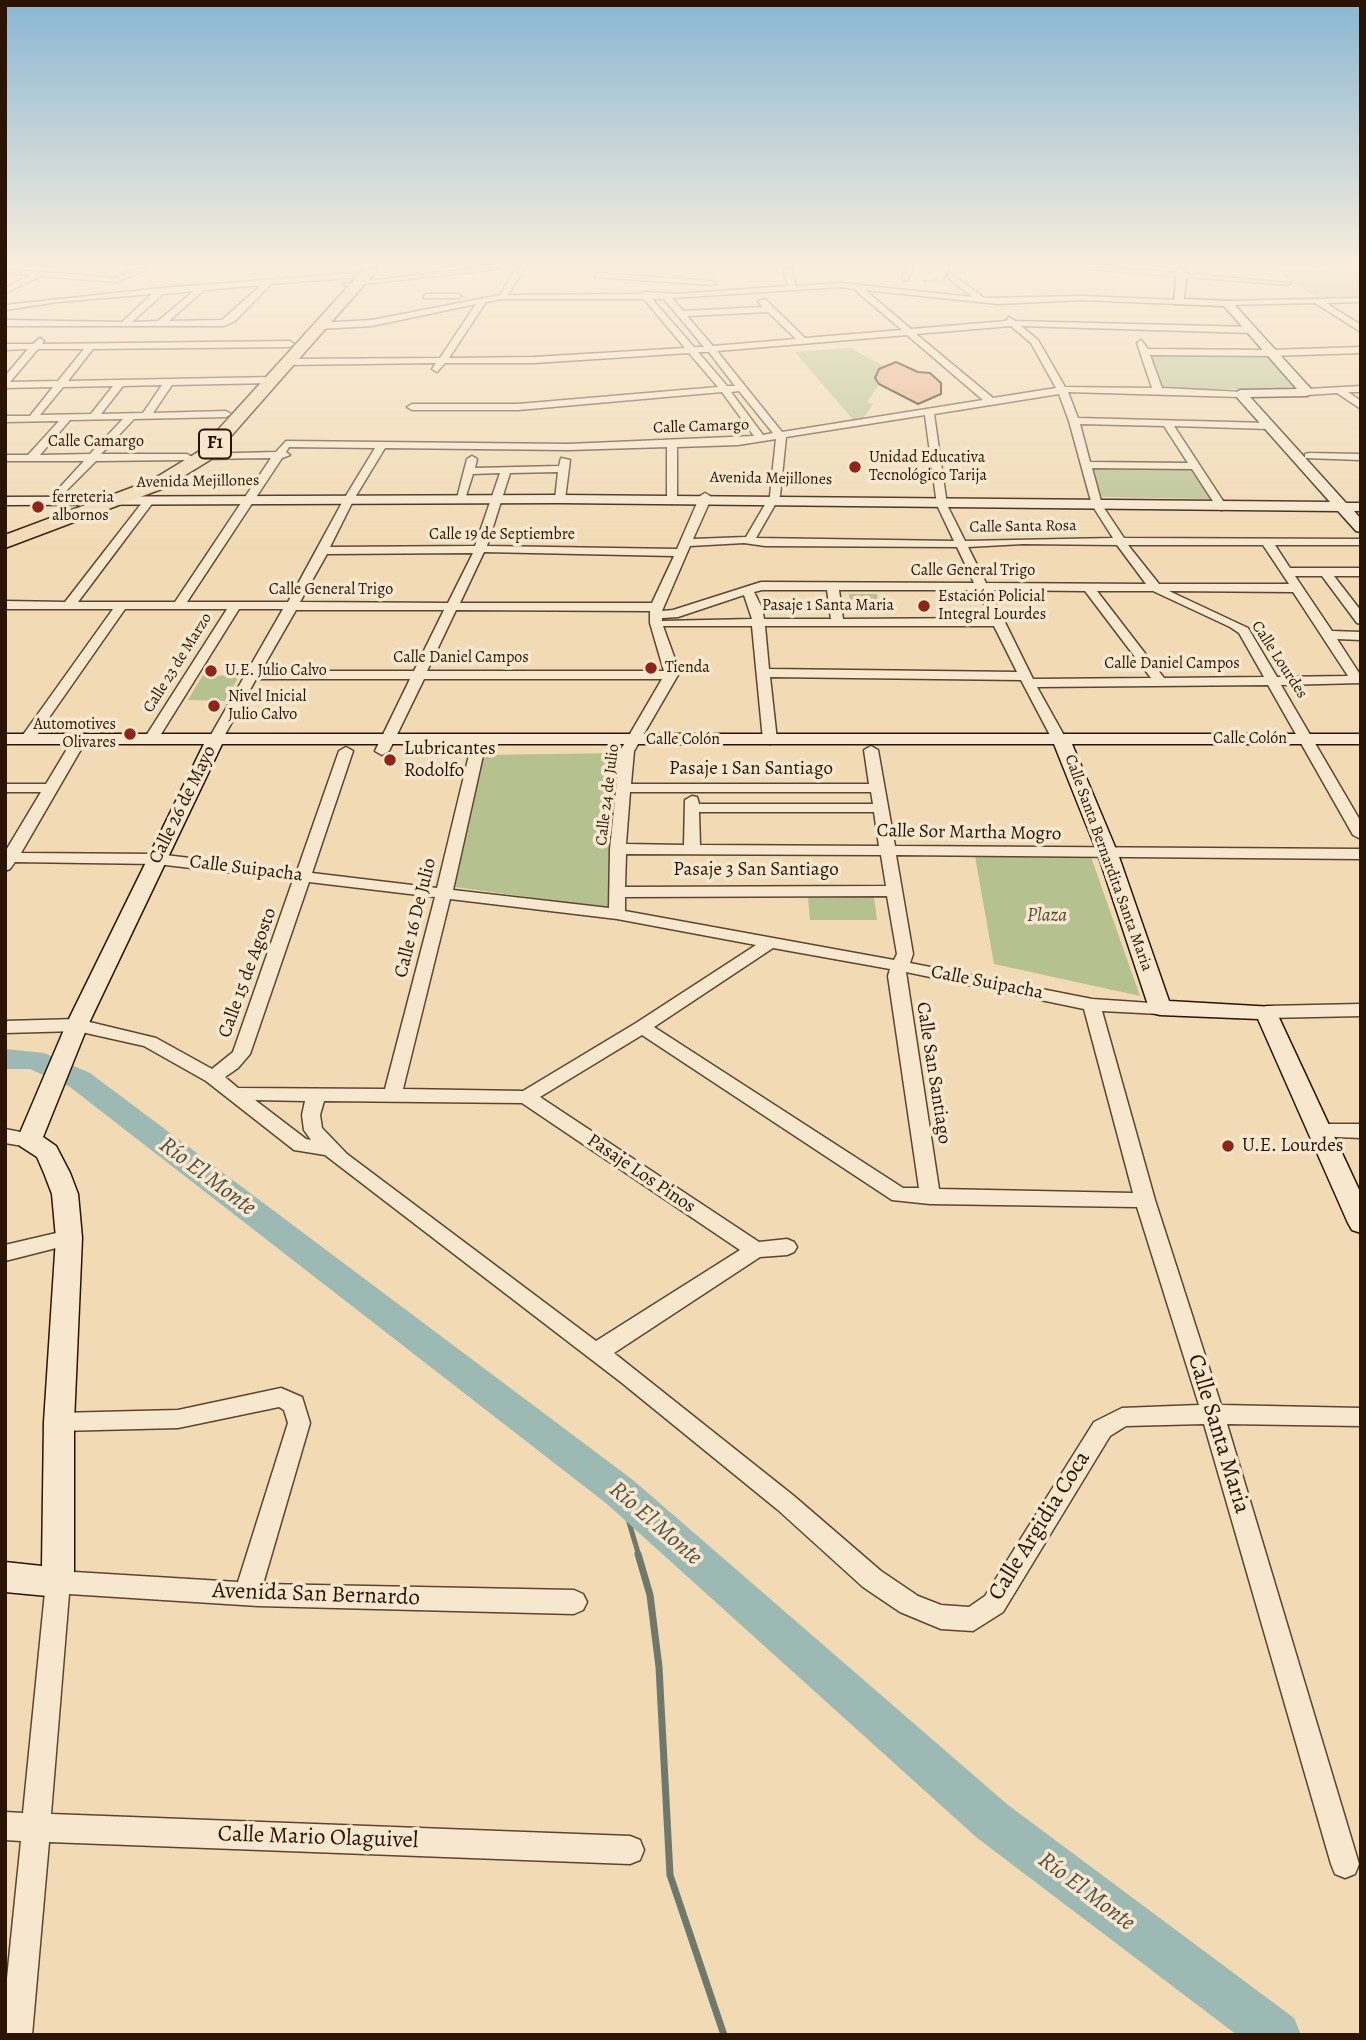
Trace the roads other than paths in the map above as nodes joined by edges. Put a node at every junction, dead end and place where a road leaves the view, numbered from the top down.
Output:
1 (76, 364) edge
2 (276, 364) edge
3 (285, 364) edge
4 (440, 364) edge
5 (702, 364) edge
6 (723, 364) edge
7 (948, 364) edge
8 (1047, 364) edge
9 (1148, 364) edge
10 (1281, 364) edge
11 (5, 366) edge
12 (18, 366) joint
13 (435, 372) dead end
14 (265, 380) junction
15 (169, 382) junction
16 (5, 383) edge
17 (120, 383) junction
18 (60, 384) junction
19 (741, 388) junction
20 (724, 389) junction
21 (1361, 389) edge
22 (1062, 390) junction
23 (1339, 390) junction
24 (1158, 391) junction
25 (1307, 392) junction
26 (1245, 394) junction
27 (990, 401) junction
28 (1361, 405) edge
29 (412, 407) dead end
30 (929, 412) junction
31 (226, 414) junction
32 (131, 416) junction
33 (146, 416) junction
34 (68, 417) junction
35 (94, 417) junction
36 (33, 418) junction
37 (5, 419) edge
38 (1074, 421) junction
39 (1167, 424) junction
40 (1268, 426) junction
41 (781, 437) junction
42 (762, 440) junction
43 (672, 444) junction
44 (476, 445) junction
45 (568, 447) junction
46 (379, 451) junction
47 (277, 455) junction
48 (1310, 456) junction
49 (5, 457) edge
50 (32, 457) junction
51 (93, 457) junction
52 (196, 457) junction
53 (1361, 457) edge
54 (1087, 465) junction
55 (1196, 466) junction
56 (506, 470) junction
57 (563, 470) junction
58 (469, 471) junction
59 (461, 496) junction
60 (560, 496) junction
61 (499, 497) junction
62 (251, 498) junction
63 (673, 498) junction
64 (705, 498) junction
65 (349, 499) junction
66 (774, 499) junction
67 (95, 500) junction
68 (5, 501) edge
69 (115, 501) junction
70 (149, 501) junction
71 (942, 502) junction
72 (1097, 503) junction
73 (1221, 504) junction
74 (1354, 506) edge
75 (56, 507) junction
76 (1361, 528) edge
77 (8, 541) edge
78 (749, 541) junction
79 (1120, 541) junction
80 (1266, 541) junction
81 (1361, 542) edge
82 (963, 544) junction
83 (683, 548) junction
84 (480, 549) junction
85 (323, 551) junction
86 (1285, 572) junction
87 (1325, 572) junction
88 (1361, 572) edge
89 (832, 586) junction
90 (1088, 586) junction
91 (1155, 587) junction
92 (983, 588) junction
93 (1295, 588) junction
94 (747, 590) junction
95 (69, 605) junction
96 (122, 605) junction
97 (179, 605) junction
98 (235, 606) junction
99 (452, 606) junction
100 (7, 607) edge
101 (292, 607) junction
102 (656, 615) junction
103 (1361, 620) edge
104 (758, 621) junction
105 (837, 621) junction
106 (1000, 622) junction
107 (1326, 635) junction
108 (1361, 636) edge
109 (764, 673) junction
110 (420, 675) junction
111 (671, 675) junction
112 (251, 676) junction
113 (1027, 679) junction
114 (1160, 681) junction
115 (1275, 681) junction
116 (5, 739) edge
117 (27, 739) junction
118 (151, 739) junction
119 (1361, 739) edge
120 (770, 740) junction
121 (77, 744) junction
122 (212, 745) junction
123 (384, 745) junction
124 (630, 745) junction
125 (1063, 745) junction
126 (1310, 745) junction
127 (5, 749) edge
128 (872, 750) junction
129 (346, 751) junction
130 (477, 751) junction
131 (1361, 751) edge
132 (5, 788) edge
133 (51, 788) junction
134 (625, 788) junction
135 (878, 788) junction
136 (692, 789) junction
137 (693, 808) junction
138 (881, 808) junction
139 (1361, 835) edge
140 (618, 849) junction
141 (692, 850) junction
142 (889, 852) junction
143 (1108, 854) junction
144 (1361, 854) edge
145 (157, 859) junction
146 (7, 860) edge
147 (305, 876) junction
148 (896, 891) junction
149 (617, 892) junction
150 (444, 893) junction
151 (617, 914) junction
152 (771, 942) junction
153 (900, 966) junction
154 (1092, 1005) junction
155 (1160, 1008) junction
156 (1361, 1010) edge
157 (1266, 1012) junction
158 (77, 1025) junction
159 (5, 1027) edge
160 (642, 1027) junction
161 (212, 1077) junction
162 (232, 1094) junction
163 (316, 1094) junction
164 (393, 1094) junction
165 (526, 1097) junction
166 (24, 1131) edge
167 (1321, 1131) junction
168 (1361, 1131) edge
169 (331, 1149) junction
170 (930, 1197) junction
171 (1145, 1200) junction
172 (1361, 1223) edge
173 (69, 1238) junction
174 (787, 1247) dead end
175 (757, 1250) junction
176 (5, 1253) edge
177 (593, 1350) junction
178 (1213, 1414) junction
179 (1361, 1417) edge
180 (59, 1422) junction
181 (5, 1577) edge
182 (58, 1582) junction
183 (247, 1594) junction
184 (574, 1602) dead end
185 (5, 1826) edge
186 (36, 1827) junction
187 (630, 1850) dead end
188 (1345, 1864) dead end
189 (17, 2035) edge

1 - 18 street
2 - 14 highway, F1
3 - 14 highway, F1
4 - 13 street
5 - 20 street
6 - 19 street
7 - 27 street
8 - 22 street, Calle Lourdes
9 - 24 street
10 - 25 street
11 - 12 street
12 - 16 street
14 - 15 street
14 - 31 highway, F1
14 - 52 highway, F1
15 - 17 street
15 - 33 street
16 - 18 street
17 - 18 street
17 - 35 street
18 - 36 street
19 - 20 street
19 - 41 street
20 - 29 street
20 - 42 street
21 - 23 street
22 - 24 street, Calle Camargo
22 - 27 street, Calle Camargo
22 - 38 street, Calle Lourdes
23 - 25 street
23 - 28 street
24 - 26 street, Calle Camargo
25 - 26 street
26 - 40 street
26 - 48 street
27 - 30 street, Calle Camargo
30 - 41 street, Calle Camargo
30 - 71 street, Calle Santa Bernardita Santa Maria
31 - 33 street
31 - 52 highway, F1
32 - 33 street
32 - 35 street
32 - 51 street
34 - 35 street
34 - 36 street
34 - 50 street
36 - 37 street
38 - 39 street
38 - 54 street, Calle Lourdes
39 - 40 street
39 - 55 street
40 - 74 street
41 - 42 street, Calle Camargo
41 - 66 street
42 - 43 street, Calle Camargo
43 - 45 street, Calle Camargo
43 - 63 street
44 - 45 street, Calle Camargo
44 - 46 street, Calle Camargo
44 - 58 street
45 - 57 street
46 - 47 street, Calle Camargo
46 - 47 street, Calle Camargo
46 - 65 street, Calle 26 de Mayo
47 - 52 street, Calle Camargo
47 - 62 street
48 - 53 street
48 - 74 street
49 - 50 street, Calle Camargo
50 - 51 street, Calle Camargo
51 - 52 street, Calle Camargo
51 - 75 street
52 - 67 highway, F1
52 - 69 highway, F1
54 - 55 street
54 - 72 street, Calle Lourdes
55 - 73 street
56 - 57 street
56 - 58 street
56 - 61 street
57 - 60 street
58 - 59 street
59 - 61 street, Avenida Mejillones
59 - 65 street, Avenida Mejillones
60 - 61 street, Avenida Mejillones
60 - 63 street, Avenida Mejillones
61 - 65 street, Avenida Mejillones
61 - 84 street
62 - 65 street, Avenida Mejillones
62 - 70 street, Avenida Mejillones
62 - 97 street
63 - 64 street, Avenida Mejillones
64 - 66 street, Avenida Mejillones
64 - 83 street
65 - 85 street, Calle 26 de Mayo
66 - 71 street, Avenida Mejillones
66 - 78 street
67 - 69 street, Avenida Mejillones
67 - 75 highway, F1
68 - 75 street
69 - 70 street, Avenida Mejillones
69 - 77 highway, F1
70 - 95 street
71 - 72 street, Avenida Mejillones
71 - 82 street, Calle Santa Bernardita Santa Maria
72 - 73 street, Avenida Mejillones
72 - 79 street, Calle Lourdes
73 - 74 street, Avenida Mejillones
74 - 76 street
75 - 77 highway, F1
78 - 82 street, Calle Santa Rosa
78 - 83 street, Calle Santa Rosa
79 - 80 street, Calle Santa Rosa
79 - 82 street, Calle Santa Rosa
79 - 91 street, Calle Lourdes
80 - 81 street, Calle Santa Rosa
80 - 86 street
82 - 92 street, Calle Santa Bernardita Santa Maria
83 - 84 street, Calle 19 de Septiembre
83 - 102 street
84 - 85 street, Calle 19 de Septiembre
84 - 99 street
85 - 101 street, Calle 26 de Mayo
86 - 87 street
86 - 93 street
87 - 88 street
87 - 103 street
89 - 92 street, Calle General Trigo
89 - 94 street, Calle General Trigo
89 - 105 street
90 - 91 street, Calle General Trigo
90 - 92 street, Calle General Trigo
90 - 114 street
91 - 93 street, Calle General Trigo
91 - 115 street, Calle Lourdes
92 - 106 street, Calle Santa Bernardita Santa Maria
93 - 107 street
94 - 102 street, Calle General Trigo
94 - 104 street
95 - 96 street, Calle General Trigo
95 - 100 street, Calle General Trigo
96 - 97 street, Calle General Trigo
96 - 117 street
97 - 98 street, Calle General Trigo
98 - 101 street, Calle General Trigo
98 - 118 street, Calle 23 de Marzo
99 - 101 street, Calle General Trigo
99 - 102 street, Calle General Trigo
99 - 110 street
101 - 112 street, Calle 26 de Mayo
102 - 104 street, Pasaje 1 Santa Maria
102 - 111 street
104 - 105 street, Pasaje 1 Santa Maria
104 - 109 street
105 - 106 street, Pasaje 1 Santa Maria
106 - 113 street, Calle Santa Bernardita Santa Maria
107 - 108 street
107 - 115 street, Calle Daniel Campos
109 - 113 street, Calle Daniel Campos
109 - 120 street
110 - 111 street, Calle Daniel Campos
110 - 112 street, Calle Daniel Campos
110 - 123 street
111 - 124 street, Calle 24 de Julio
112 - 122 street, Calle 26 de Mayo
113 - 114 street, Calle Daniel Campos
113 - 125 street, Calle Santa Bernardita Santa Maria
114 - 115 street, Calle Daniel Campos
115 - 126 street, Calle Lourdes
116 - 117 street, Calle Colón
117 - 121 street, Calle Colón
118 - 121 street, Calle Colón
118 - 122 street, Calle Colón
119 - 126 street, Calle Colón
120 - 124 street, Calle Colón
120 - 125 street, Calle Colón
121 - 122 street, Calle Colón
121 - 127 street, Calle Colón
121 - 133 street
122 - 123 street, Calle Colón
122 - 129 street, Calle Colón
122 - 145 street, Calle 26 de Mayo
123 - 124 street, Calle Colón
123 - 129 street, Calle Colón
123 - 130 street, Calle Colón
124 - 128 street, Calle Colón
124 - 130 street, Calle Colón
124 - 134 street, Calle 24 de Julio
125 - 126 street, Calle Colón
125 - 128 street, Calle Colón
125 - 143 street, Calle Santa Bernardita Santa Maria
126 - 131 street, Calle Colón
126 - 139 street, Calle Lourdes
128 - 135 street, Calle San Santiago
129 - 147 street, Calle 15 de Agosto
130 - 150 street, Calle 16 De Julio
132 - 133 street
133 - 146 street
134 - 136 street, Pasaje 1 San Santiago
134 - 140 street, Calle 24 de Julio
135 - 136 street, Pasaje 1 San Santiago
135 - 138 street, Calle San Santiago
136 - 137 street
137 - 138 street
137 - 141 street
138 - 142 street, Calle San Santiago
140 - 141 street, Calle Sor Martha Mogro
140 - 149 street, Calle 24 de Julio
141 - 142 street, Calle Sor Martha Mogro
142 - 143 street, Calle Sor Martha Mogro
142 - 148 street, Calle San Santiago
143 - 144 street, Calle Sor Martha Mogro
143 - 155 street, Calle Santa Bernardita Santa Maria
145 - 146 street, Calle Suipacha
145 - 147 street, Calle Suipacha
145 - 158 street, Calle 26 de Mayo
147 - 150 street, Calle Suipacha
147 - 161 street, Calle 15 de Agosto
148 - 149 street, Pasaje 3 San Santiago
148 - 153 street, Calle San Santiago
149 - 151 street, Calle 24 de Julio
150 - 151 street, Calle Suipacha
150 - 164 street, Calle 16 De Julio
151 - 152 street, Calle Suipacha
152 - 153 street, Calle Suipacha
152 - 160 street
153 - 154 street, Calle Suipacha
153 - 170 street, Calle San Santiago
154 - 155 street, Calle Suipacha
154 - 171 street, Calle Santa Maria
155 - 157 street, Calle Suipacha
156 - 157 street, Calle Suipacha
157 - 167 street
158 - 159 street
158 - 161 street
158 - 166 street, Calle 26 de Mayo
160 - 165 street
160 - 170 street
161 - 162 street
162 - 163 street
162 - 169 street
163 - 164 street
163 - 169 street, Calle Argidia Coca
164 - 165 street
165 - 175 street, Pasaje Los Pinos
166 - 173 street
167 - 168 street
167 - 172 street
169 - 177 street, Calle Argidia Coca
170 - 171 street
171 - 178 street, Calle Santa Maria
173 - 176 street
173 - 180 street
174 - 175 street
175 - 177 street
177 - 178 street, Calle Argidia Coca
178 - 179 street, Calle Argidia Coca
178 - 188 street, Calle Santa Maria
180 - 182 street
180 - 183 street
181 - 182 street, Avenida San Bernardo
182 - 183 street, Avenida San Bernardo
182 - 186 street
183 - 184 street, Avenida San Bernardo
185 - 186 street, Calle Mario Olaguivel
186 - 187 street, Calle Mario Olaguivel
186 - 189 street

